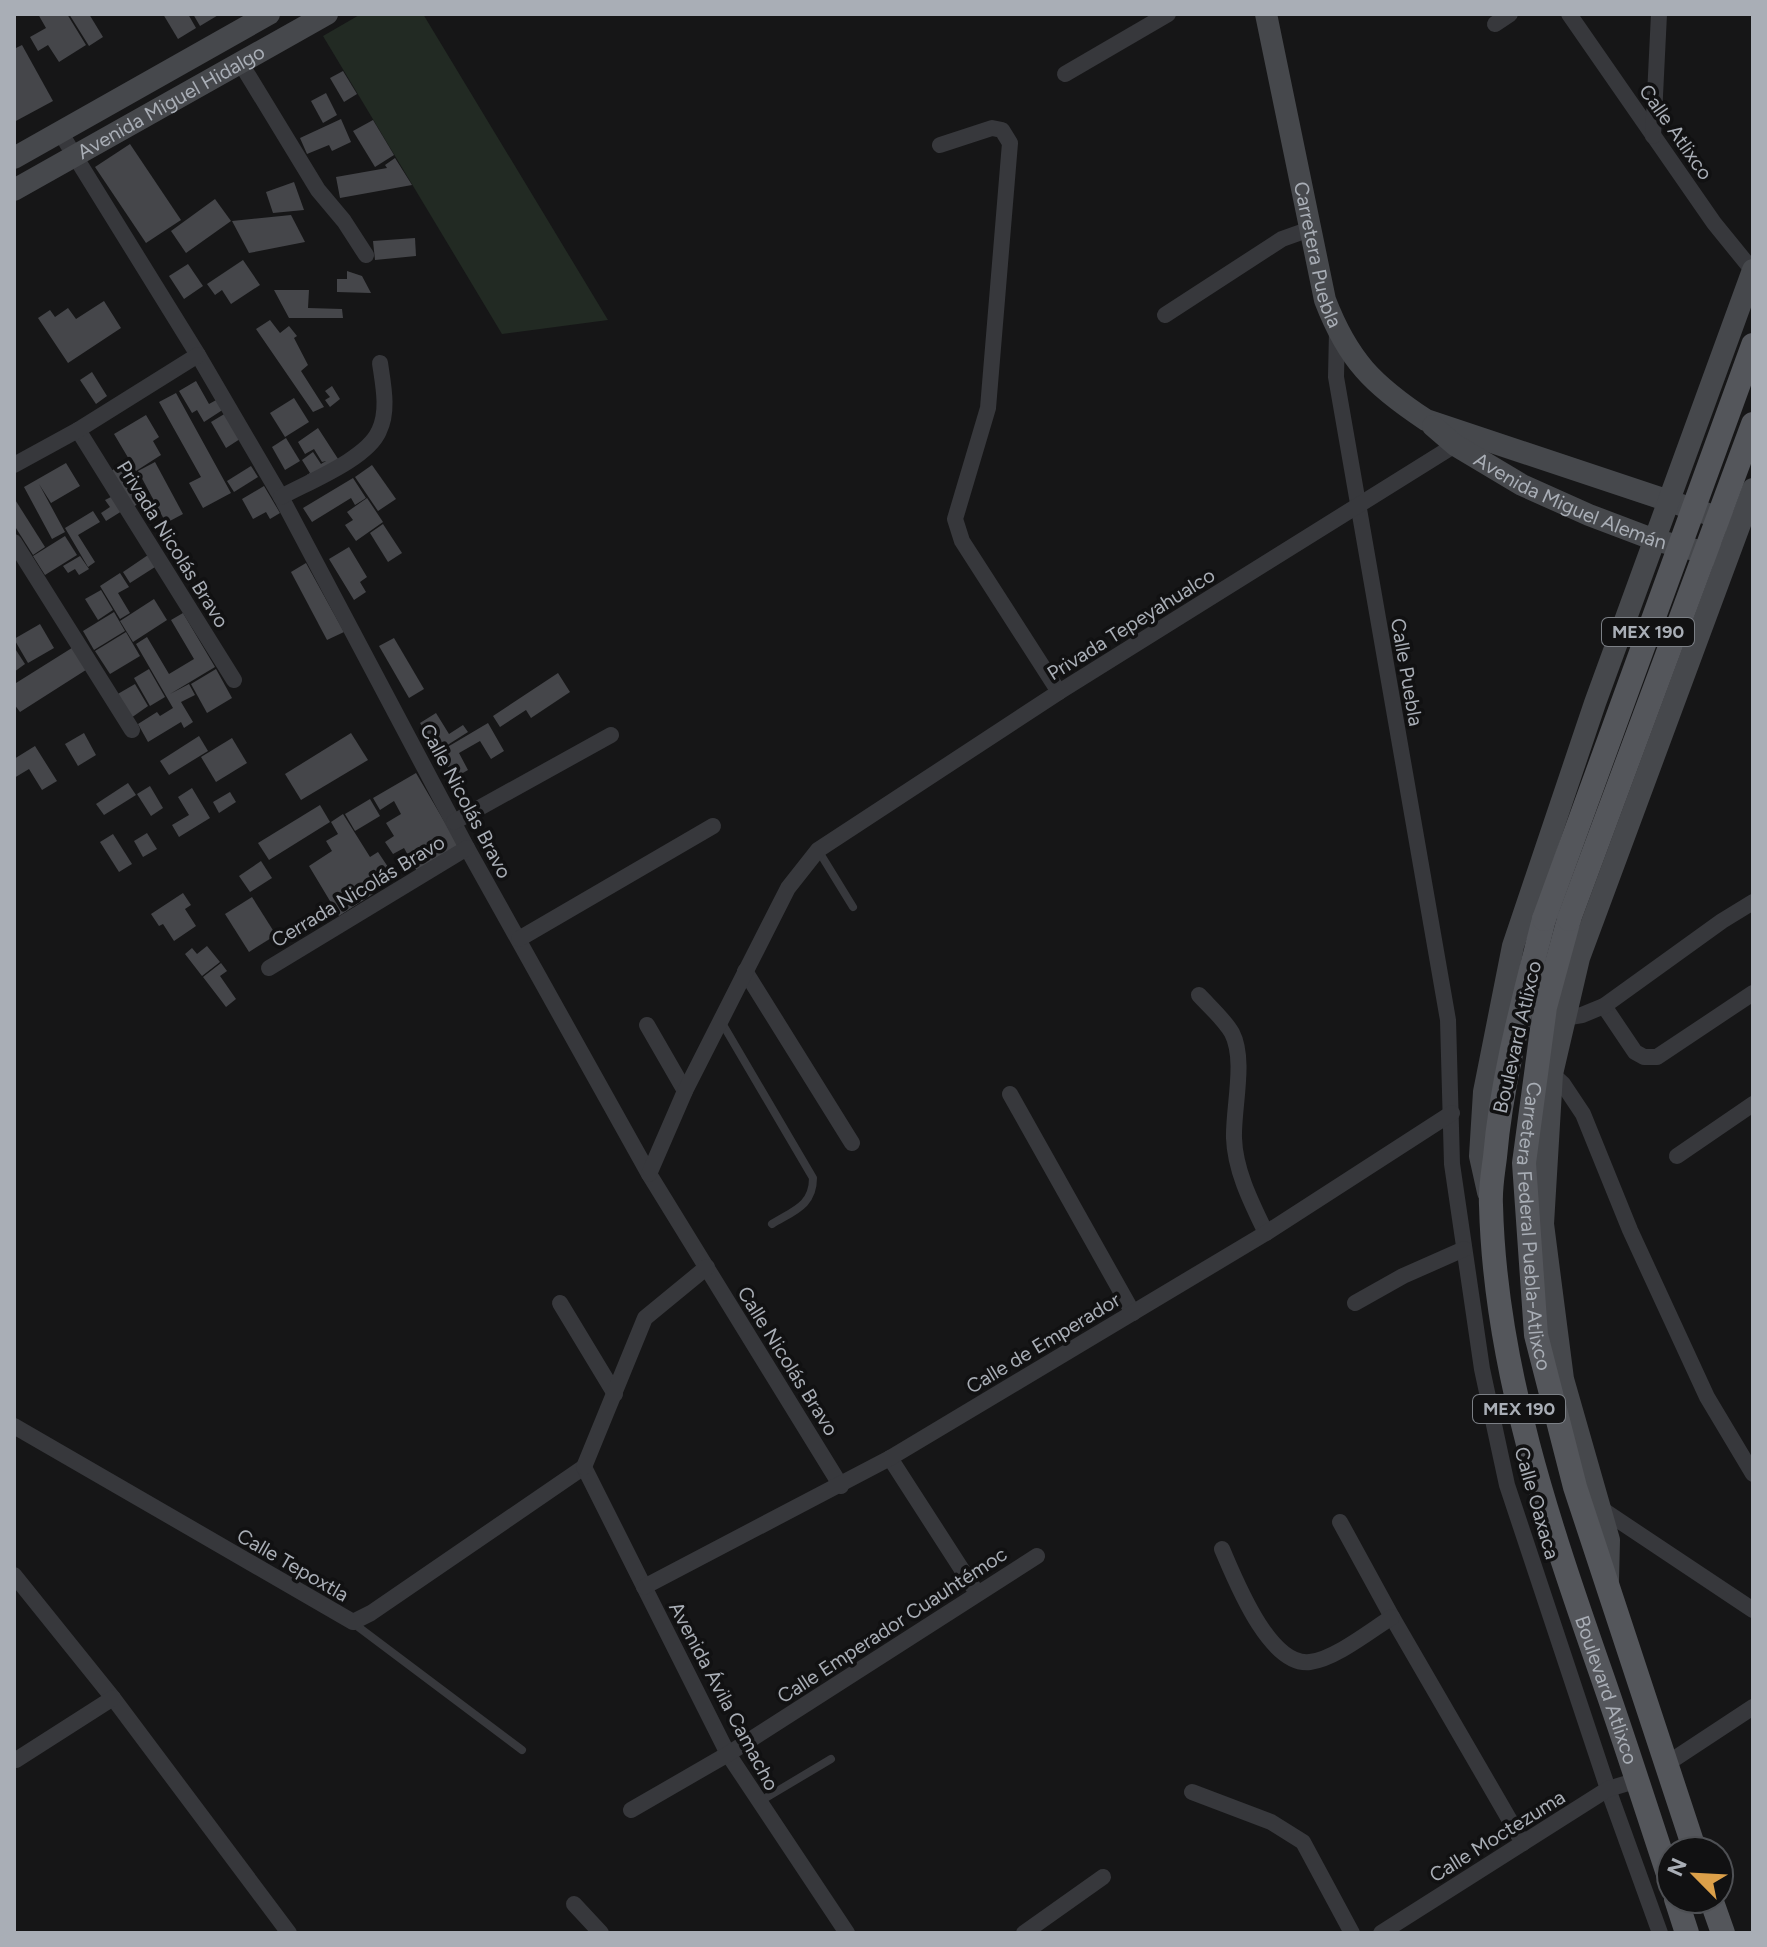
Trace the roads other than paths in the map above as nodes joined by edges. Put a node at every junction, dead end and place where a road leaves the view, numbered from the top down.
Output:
1 (269, 14) edge
2 (327, 14) edge
3 (1168, 14) edge
4 (1266, 14) edge
5 (1510, 14) edge
6 (1569, 14) edge
7 (1659, 14) edge
8 (1495, 24) dead end
9 (240, 62) junction
10 (1065, 74) dead end
11 (60, 132) junction
12 (1653, 136) junction
13 (940, 145) dead end
14 (16, 152) edge
15 (76, 154) junction
16 (14, 190) edge
17 (1310, 229) junction
18 (366, 255) dead end
19 (1753, 271) edge
20 (1165, 315) dead end
21 (1337, 331) junction
22 (1753, 345) edge
23 (198, 355) junction
24 (380, 363) dead end
25 (1426, 420) joint
26 (1753, 424) edge
27 (78, 430) junction
28 (1459, 438) junction
29 (14, 465) edge
30 (1753, 489) edge
31 (281, 497) junction
32 (1670, 502) junction
33 (1358, 507) junction
34 (1740, 524) junction
35 (1616, 526) junction
36 (1655, 540) junction
37 (14, 542) edge
38 (1727, 558) junction
39 (1637, 588) junction
40 (1621, 632) junction
41 (1683, 673) junction
42 (234, 680) dead end
43 (1059, 692) junction
44 (132, 730) dead end
45 (611, 735) dead end
46 (454, 822) junction
47 (713, 826) dead end
48 (467, 848) junction
49 (818, 850) junction
50 (1753, 902) edge
51 (853, 907) dead end
52 (519, 939) junction
53 (269, 968) dead end
54 (745, 971) junction
55 (1753, 993) edge
56 (1199, 995) dead end
57 (1604, 1006) junction
58 (1564, 1018) junction
59 (1448, 1020) joint
60 (721, 1021) junction
61 (647, 1025) dead end
62 (1552, 1074) junction
63 (685, 1091) junction
64 (1010, 1094) dead end
65 (1753, 1104) edge
66 (1452, 1113) junction
67 (852, 1143) dead end
68 (1677, 1156) dead end
69 (649, 1174) junction
70 (1491, 1204) junction
71 (772, 1224) dead end
72 (1266, 1233) junction
73 (1464, 1249) junction
74 (707, 1267) junction
75 (560, 1303) dead end
76 (1355, 1303) dead end
77 (1133, 1313) junction
78 (615, 1394) junction
79 (14, 1426) edge
80 (890, 1458) junction
81 (584, 1467) junction
82 (1753, 1474) edge
83 (841, 1486) junction
84 (1600, 1508) junction
85 (1340, 1522) dead end
86 (1222, 1549) dead end
87 (1037, 1556) dead end
88 (14, 1575) edge
89 (644, 1587) junction
90 (1608, 1589) junction
91 (977, 1593) junction
92 (1753, 1610) edge
93 (1392, 1617) junction
94 (353, 1622) junction
95 (113, 1698) junction
96 (1753, 1707) edge
97 (522, 1750) dead end
98 (728, 1754) junction
99 (831, 1759) dead end
100 (16, 1760) edge
101 (1665, 1765) junction
102 (1638, 1780) junction
103 (1608, 1789) junction
104 (1192, 1792) dead end
105 (758, 1802) junction
106 (631, 1810) dead end
107 (1656, 1835) edge
108 (1689, 1835) edge
109 (1523, 1843) junction
110 (1103, 1877) dead end
111 (574, 1904) dead end
112 (289, 1933) edge
113 (601, 1933) edge
114 (847, 1933) edge
115 (1024, 1933) edge
116 (1352, 1933) edge
117 (1381, 1933) edge
118 (1660, 1933) edge

1 - 11 main road, Avenida Miguel Hidalgo
2 - 9 main road, Avenida Miguel Hidalgo
3 - 10 street
4 - 17 main road, Carretera Puebla
5 - 8 street
6 - 12 street, Calle Atlixco
7 - 12 street
9 - 15 main road, Avenida Miguel Hidalgo
9 - 18 street
11 - 14 main road, Avenida Miguel Hidalgo
11 - 15 street, Calle Nicolás Bravo
12 - 19 street, Calle Atlixco
13 - 43 street
15 - 16 main road, Avenida Miguel Hidalgo
15 - 23 street, Calle Nicolás Bravo
17 - 20 street
17 - 21 main road, Carretera Puebla
19 - 32 main road
21 - 25 main road, Carretera Puebla
21 - 33 street, Calle Puebla
22 - 70 main road, Boulevard Atlixco / MEX 190, bridge
23 - 27 street
23 - 31 street, Calle Nicolás Bravo
24 - 31 street
25 - 28 main road, Avenida Miguel Alemán
26 - 90 main road, Carretera Federal Puebla-Atlixco / MEX 190, bridge
27 - 29 street
27 - 42 street, Privada Nicolás Bravo
28 - 32 main road, Avenida Miguel Alemán
28 - 33 street, Privada Tepeyahualco
28 - 35 main road, Avenida Miguel Alemán
30 - 34 main road
31 - 46 street, Calle Nicolás Bravo
32 - 34 main road, Avenida Miguel Alemán
32 - 36 main road
33 - 43 street, Privada Tepeyahualco
33 - 59 street, Calle Puebla
34 - 38 main road
35 - 36 main road, Avenida Miguel Alemán
35 - 39 main road
36 - 38 main road, Avenida Miguel Alemán
36 - 39 main road
37 - 44 street
38 - 41 main road
39 - 40 main road
40 - 41 main road
40 - 70 main road
41 - 58 main road
43 - 49 street, Privada Tepeyahualco
45 - 46 street
46 - 48 street, Calle Nicolás Bravo
47 - 52 street
48 - 52 street, Calle Nicolás Bravo
48 - 53 street, Cerrada Nicolás Bravo
49 - 51 lane
49 - 54 street, Privada Tepeyahualco
50 - 57 street
52 - 69 street, Calle Nicolás Bravo
54 - 60 street, Privada Tepeyahualco
54 - 67 street
55 - 57 street
56 - 72 street
57 - 58 street
58 - 62 main road
59 - 66 street, Calle Oaxaca
60 - 63 street, Privada Tepeyahualco
60 - 71 lane
61 - 63 street
62 - 82 street
62 - 84 main road
63 - 69 street, Privada Tepeyahualco
64 - 77 street
65 - 68 street
66 - 72 street, Calle de Emperador
66 - 73 street, Calle Oaxaca
69 - 74 street, Calle Nicolás Bravo
70 - 102 main road, Boulevard Atlixco / MEX 190
72 - 77 street, Calle de Emperador
73 - 76 street
73 - 103 street, Calle Oaxaca
74 - 78 street
74 - 83 street, Calle Nicolás Bravo
75 - 78 street
77 - 80 street, Calle de Emperador
78 - 81 street
79 - 94 street, Calle Tepoxtla
80 - 83 street, Calle de Emperador
80 - 91 street
81 - 89 street, Avenida Ávila Camacho
81 - 94 street, Calle Tepoxtla
83 - 89 street, Calle de Emperador
84 - 90 main road
84 - 92 street
85 - 93 street
86 - 93 street
87 - 91 street, Calle Emperador Cuauhtémoc
88 - 95 street
89 - 98 street, Avenida Ávila Camacho
90 - 101 main road, Carretera Federal Puebla-Atlixco / MEX 190
91 - 98 street, Calle Emperador Cuauhtémoc
93 - 109 street
94 - 97 lane
95 - 100 street
95 - 112 street
96 - 101 street
98 - 105 street, Avenida Ávila Camacho
98 - 106 street, Calle Emperador Cuauhtémoc
99 - 105 lane
101 - 108 main road, Carretera Federal Puebla-Atlixco / MEX 190
102 - 103 street, Calle Moctezuma
102 - 107 main road, Boulevard Atlixco / MEX 190
103 - 109 street, Calle Moctezuma
103 - 118 street, Calle Oaxaca
104 - 116 street
105 - 114 street, Avenida Ávila Camacho
109 - 117 street, Calle Moctezuma
110 - 115 street
111 - 113 street

